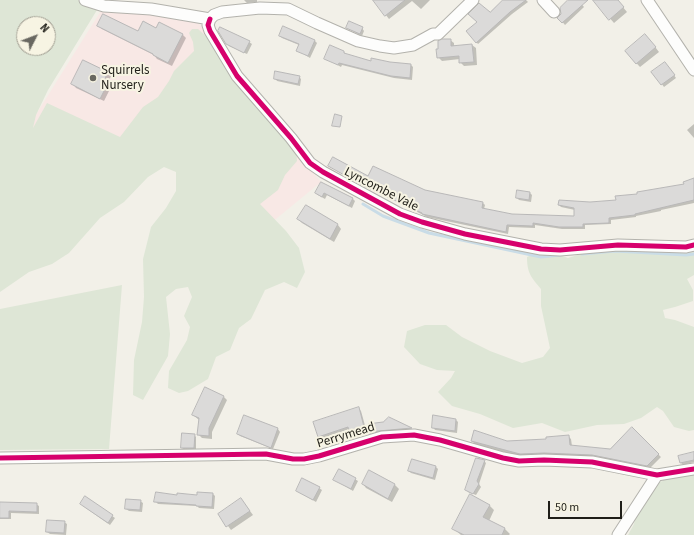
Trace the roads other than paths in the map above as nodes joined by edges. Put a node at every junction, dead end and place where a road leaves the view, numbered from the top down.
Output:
1 (85, 0) edge
2 (275, 0) edge
3 (472, 0) edge
4 (543, 0) edge
5 (647, 0) edge
6 (288, 9) junction
7 (554, 12) dead end
8 (210, 19) junction
9 (694, 70) edge
10 (694, 246) edge
11 (0, 458) edge
12 (694, 469) edge
13 (657, 475) junction
14 (618, 535) edge

1 - 8 street
2 - 6 street
3 - 6 street
4 - 7 street
5 - 9 street
6 - 8 street
8 - 10 street, Lyncombe Vale
11 - 13 street, Perrymead
12 - 13 street, Perrymead
13 - 14 street

